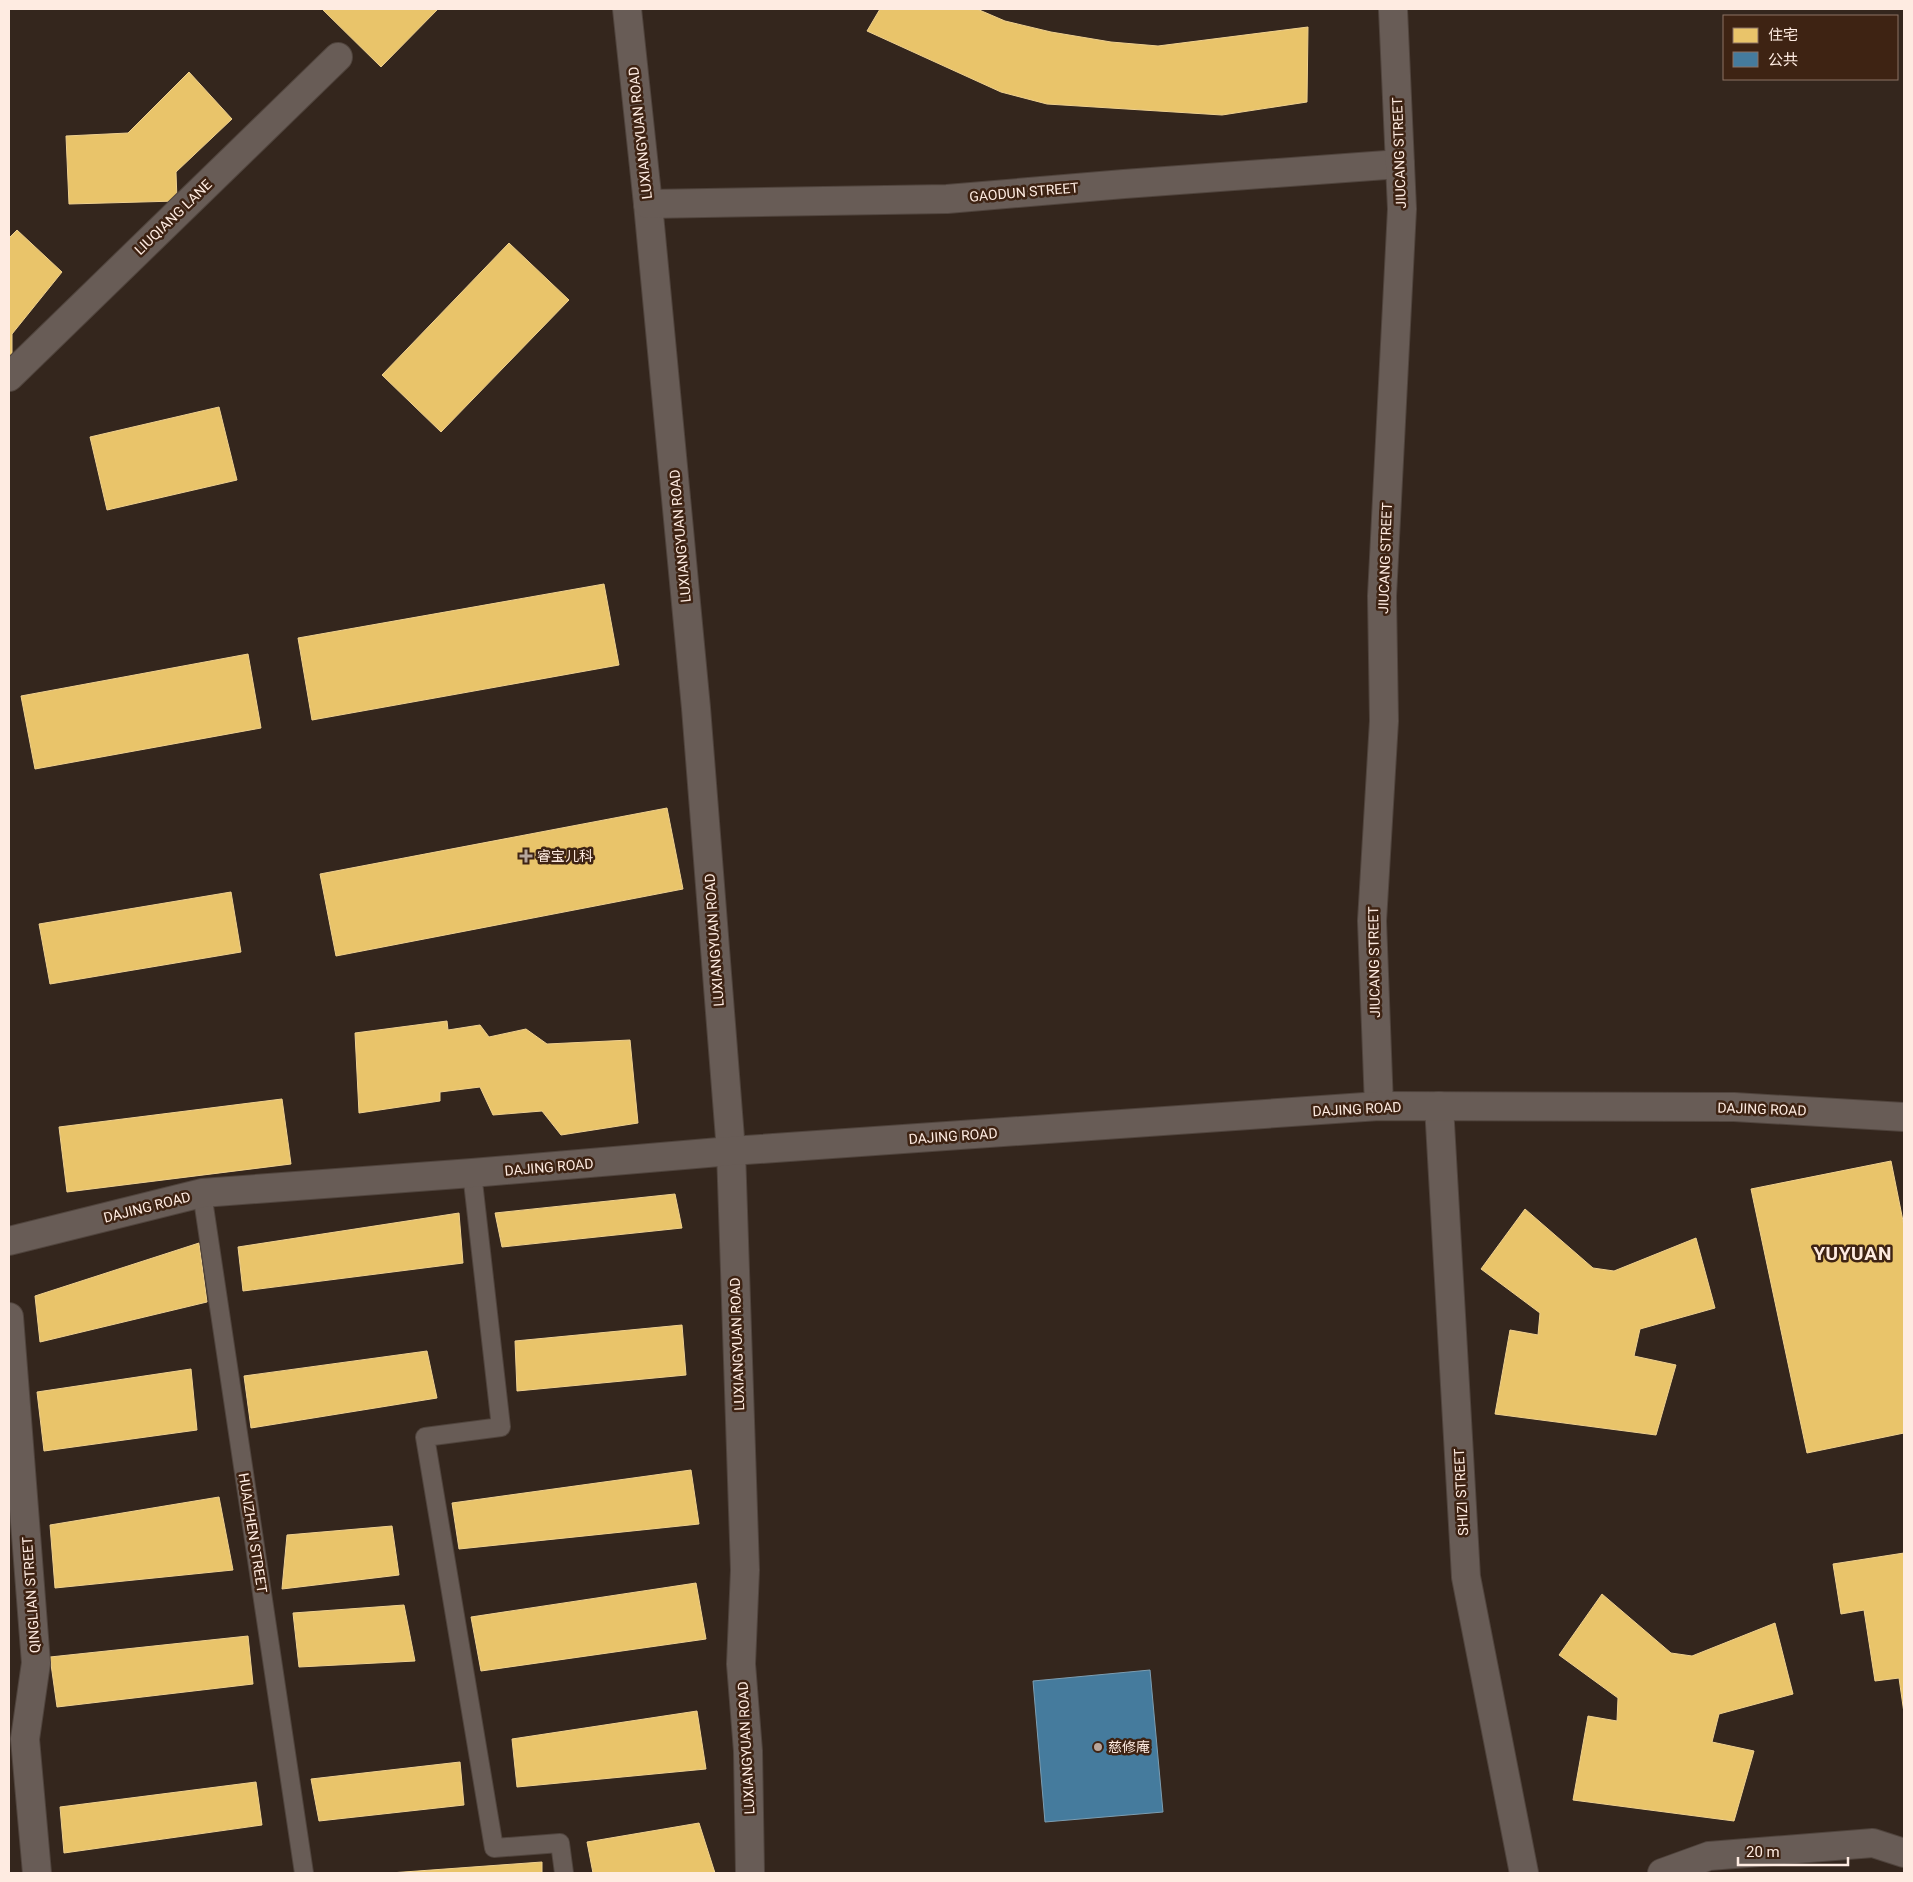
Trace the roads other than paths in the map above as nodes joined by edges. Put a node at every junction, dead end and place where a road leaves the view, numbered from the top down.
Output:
1 (627, 9) edge
2 (1394, 9) edge
3 (338, 57) dead end
4 (1400, 164) junction
5 (648, 204) junction
6 (9, 377) edge
7 (1379, 1106) junction
8 (1439, 1106) junction
9 (1904, 1117) edge
10 (731, 1151) junction
11 (472, 1173) junction
12 (202, 1193) junction
13 (9, 1241) edge
14 (9, 1317) edge
15 (1904, 1853) edge
16 (36, 1873) edge
17 (304, 1873) edge
18 (564, 1873) edge
19 (750, 1873) edge
20 (1524, 1873) edge
21 (1662, 1873) edge

1 - 5 street, LUXIANGYUAN ROAD
2 - 4 street, JIUCANG STREET
3 - 6 street, LIUQIANG LANE
4 - 5 street, GAODUN STREET
4 - 7 street, JIUCANG STREET
5 - 10 street, LUXIANGYUAN ROAD
7 - 8 street, DAJING ROAD
7 - 10 street, DAJING ROAD
8 - 9 street, DAJING ROAD
8 - 20 street, SHIZI STREET
10 - 11 street, DAJING ROAD
10 - 19 street, LUXIANGYUAN ROAD
11 - 12 street, DAJING ROAD
11 - 18 lane
12 - 13 street, DAJING ROAD
12 - 17 lane, HUAIZHEN STREET
14 - 16 street, QINGLIAN STREET
15 - 21 street

